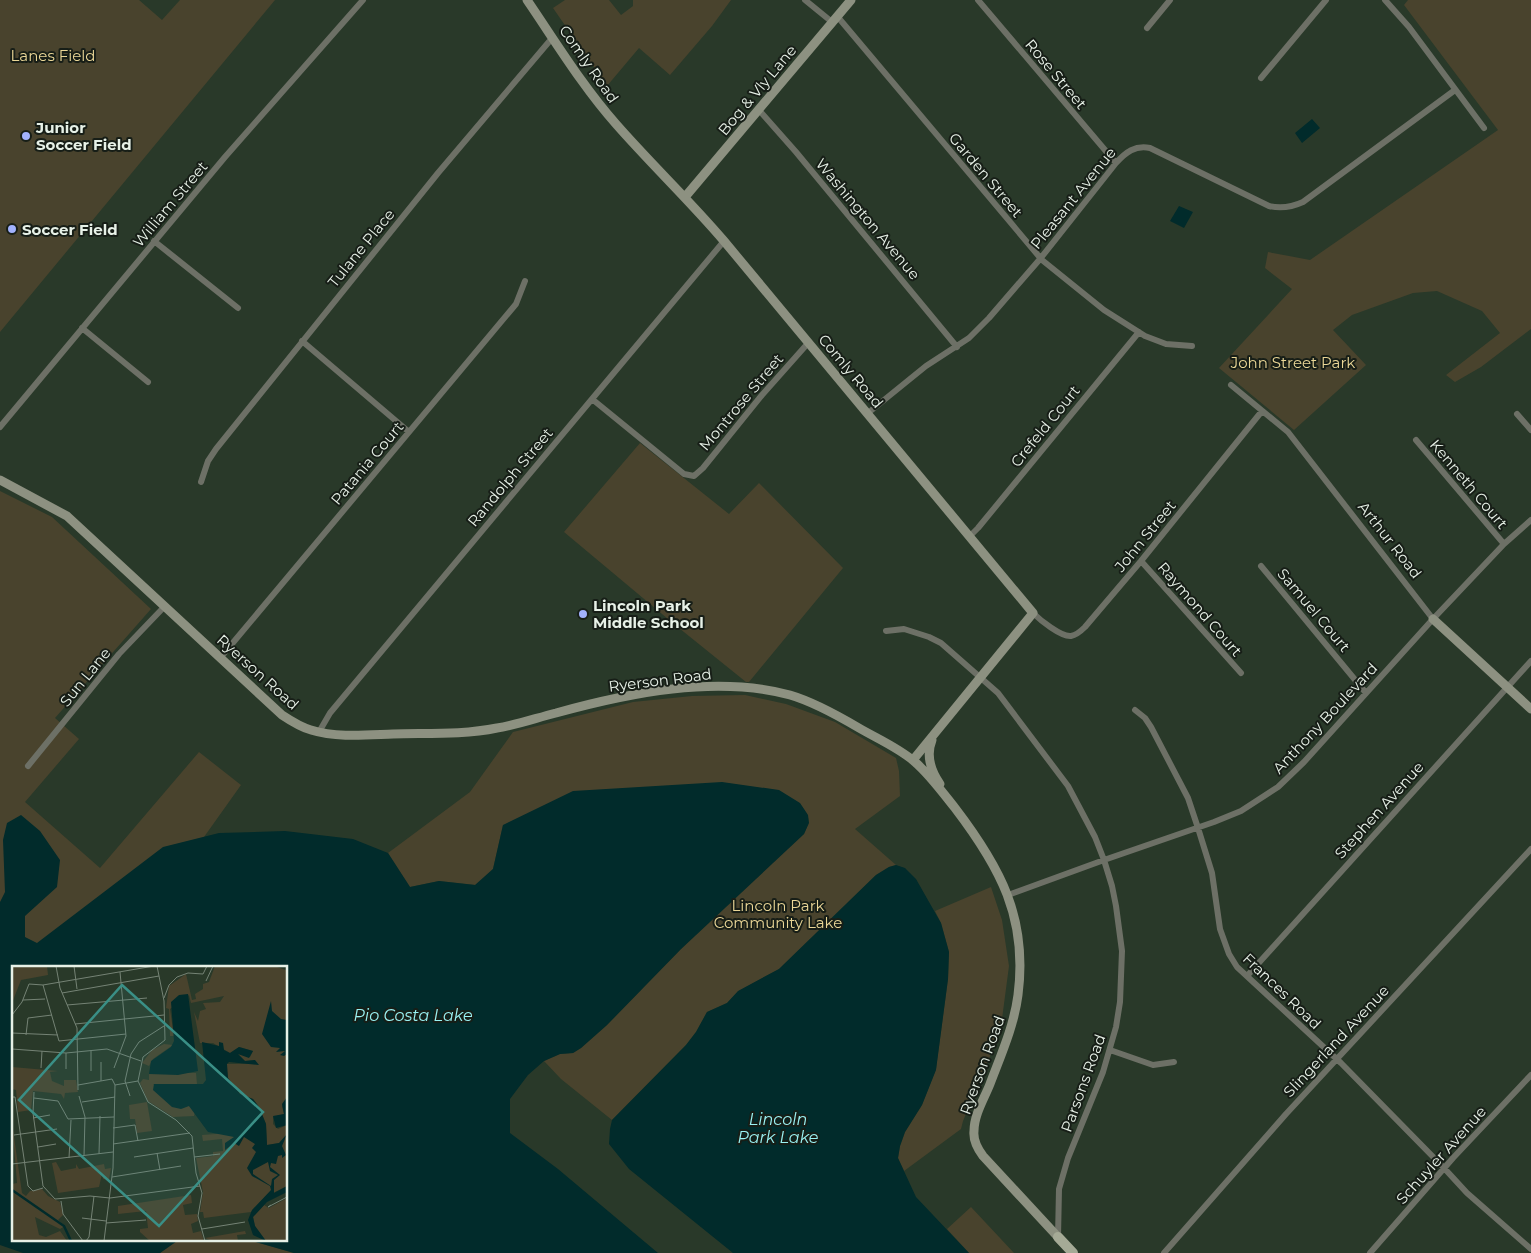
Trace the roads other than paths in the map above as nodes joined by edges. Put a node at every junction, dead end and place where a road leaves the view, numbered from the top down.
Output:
1 (363, 0) edge
2 (527, 0) edge
3 (805, 0) edge
4 (851, 0) edge
5 (978, 0) edge
6 (1170, 0) edge
7 (1326, 0) edge
8 (1385, 0) edge
9 (834, 19) junction
10 (1146, 28) dead end
11 (553, 37) junction
12 (1261, 78) dead end
13 (1455, 90) junction
14 (758, 109) junction
15 (1484, 128) dead end
16 (1116, 164) junction
17 (684, 197) junction
18 (154, 241) junction
19 (724, 242) junction
20 (1040, 259) junction
21 (525, 281) dead end
22 (238, 308) dead end
23 (82, 328) junction
24 (1139, 332) junction
25 (302, 341) junction
26 (808, 342) junction
27 (958, 346) junction
28 (1192, 346) dead end
29 (148, 382) dead end
30 (1231, 385) dead end
31 (592, 399) junction
32 (1262, 411) junction
33 (868, 413) junction
34 (1517, 414) dead end
35 (0, 427) edge
36 (1531, 430) edge
37 (409, 432) junction
38 (1416, 440) dead end
39 (0, 480) edge
40 (201, 482) dead end
41 (1531, 520) edge
42 (970, 536) junction
43 (1504, 544) junction
44 (1141, 561) junction
45 (1261, 566) dead end
46 (164, 607) junction
47 (1032, 613) junction
48 (1433, 619) junction
49 (886, 631) dead end
50 (221, 657) junction
51 (1531, 661) edge
52 (1241, 673) dead end
53 (981, 677) junction
54 (1507, 688) junction
55 (1366, 693) junction
56 (1531, 709) edge
57 (1135, 710) dead end
58 (319, 732) junction
59 (932, 737) junction
60 (913, 760) junction
61 (28, 766) dead end
62 (956, 810) junction
63 (1198, 828) junction
64 (1531, 849) edge
65 (1104, 860) junction
66 (1008, 895) junction
67 (1247, 976) junction
68 (1110, 1050) junction
69 (1337, 1059) junction
70 (1174, 1062) dead end
71 (1531, 1075) edge
72 (1444, 1168) junction
73 (1058, 1237) junction
74 (1531, 1249) edge
75 (1072, 1253) edge
76 (1164, 1253) edge
77 (1370, 1253) edge

1 - 18 street, William Street
2 - 11 main road, Comly Road
3 - 9 street, Garden Street
4 - 9 main road, Bog & Vly Lane
5 - 16 street, Rose Street
6 - 10 street
7 - 12 street
8 - 13 street
9 - 14 main road, Bog & Vly Lane
9 - 20 street, Garden Street
11 - 17 main road, Comly Road
11 - 25 street, Tulane Place
13 - 15 street
13 - 16 street, Pleasant Avenue
14 - 17 main road, Bog & Vly Lane
14 - 27 street, Washington Avenue
16 - 20 street, Pleasant Avenue
17 - 19 main road, Comly Road
18 - 22 street
18 - 23 street, William Street
19 - 26 main road, Comly Road
19 - 31 street, Randolph Street
20 - 24 street, Garden Street
20 - 27 street, Pleasant Avenue
21 - 37 street, Patania Court
23 - 29 street
23 - 35 street, William Street
24 - 28 street, Garden Street
24 - 42 street, Crefeld Court
25 - 37 street
25 - 40 street, Tulane Place
26 - 31 street, Montrose Street
26 - 33 main road, Comly Road
27 - 33 street, Pleasant Avenue
30 - 32 street, Arthur Road
31 - 58 street, Randolph Street
32 - 44 street, John Street
32 - 48 street, Arthur Road
33 - 42 main road, Comly Road
34 - 36 street
37 - 50 street, Patania Court
38 - 43 street, Kenneth Court
39 - 46 main road, Ryerson Road
41 - 43 street, Anthony Boulevard
42 - 47 main road, Comly Road
43 - 48 street, Anthony Boulevard
44 - 47 street, John Street
44 - 52 street, Raymond Court
45 - 55 street, Samuel Court
46 - 50 main road, Ryerson Road
46 - 61 street, Sun Lane
47 - 53 main road
48 - 54 main road, Arthur Road
48 - 55 street, Anthony Boulevard
49 - 53 street, Parsons Road
50 - 58 main road, Ryerson Road
51 - 54 street, Stephen Avenue
53 - 59 main road
53 - 65 street, Parsons Road
54 - 56 main road, Arthur Road
54 - 67 street, Stephen Avenue
55 - 63 street, Anthony Boulevard
57 - 63 street, Frances Road
58 - 60 main road, Ryerson Road
59 - 60 main road
59 - 62 main road
60 - 62 main road, Ryerson Road
62 - 66 main road, Ryerson Road
63 - 65 street, Anthony Boulevard
63 - 67 street, Frances Road
64 - 69 street, Slingerland Avenue
65 - 66 street, Anthony Boulevard
65 - 68 street, Parsons Road
66 - 73 main road, Ryerson Road
67 - 69 street, Frances Road
68 - 70 street
68 - 73 street, Parsons Road
69 - 72 street, Frances Road
69 - 76 street, Slingerland Avenue
71 - 72 street, Schuyler Avenue
72 - 74 street, Frances Road
72 - 77 street, Schuyler Avenue
73 - 75 main road

